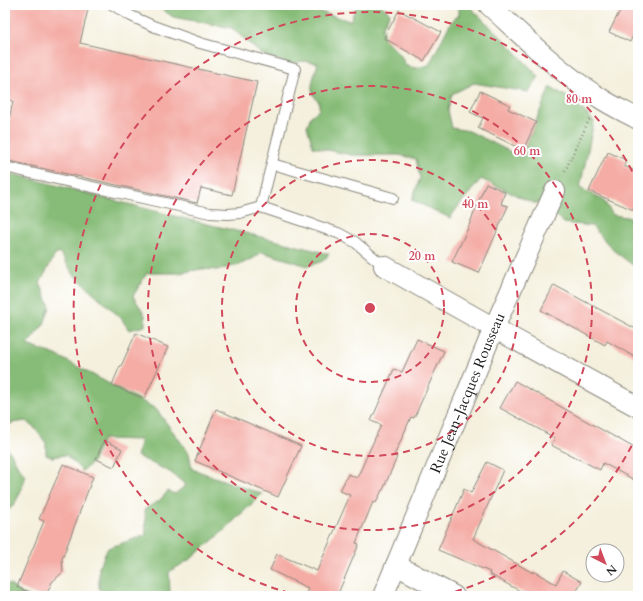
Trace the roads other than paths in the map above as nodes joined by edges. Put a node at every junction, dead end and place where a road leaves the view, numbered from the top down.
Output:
1 (113, 5) edge
2 (489, 5) edge
3 (638, 119) edge
4 (272, 164) junction
5 (5, 167) edge
6 (555, 192) road end
7 (393, 198) dead end
8 (261, 207) junction
9 (384, 266) joint
10 (494, 328) junction
11 (638, 407) edge
12 (396, 565) junction
13 (382, 596) edge
14 (454, 596) edge

1 - 4 lane
2 - 3 street
4 - 7 lane
4 - 8 lane
5 - 8 lane
6 - 10 street, Rue Jean-Jacques Rousseau
8 - 9 lane
9 - 10 street
10 - 11 street
10 - 12 street, Rue Jean-Jacques Rousseau
12 - 13 street, Rue Jean-Jacques Rousseau
12 - 14 street

